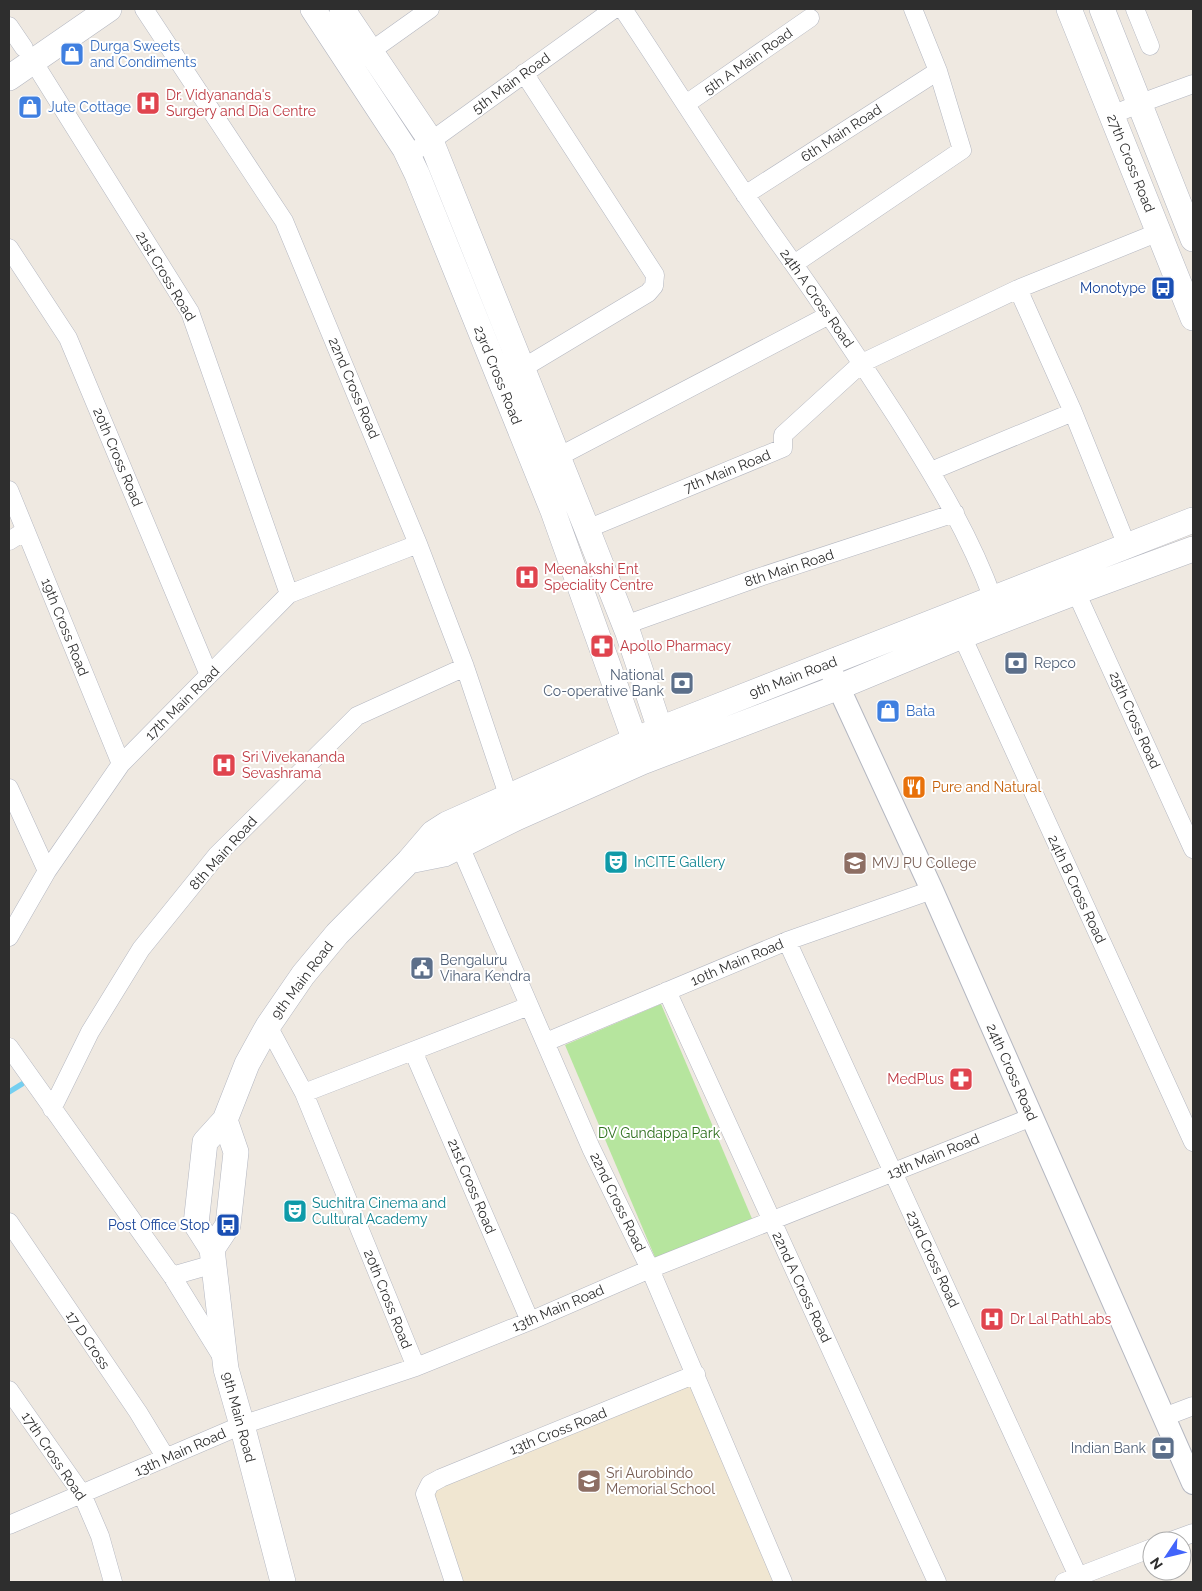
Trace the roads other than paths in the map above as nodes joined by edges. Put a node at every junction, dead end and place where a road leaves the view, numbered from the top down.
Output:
1 (81, 9) edge
2 (109, 9) edge
3 (144, 9) edge
4 (313, 9) edge
5 (342, 9) edge
6 (430, 9) edge
7 (614, 9) edge
8 (623, 9) edge
9 (913, 9) edge
10 (1069, 9) edge
11 (1102, 9) edge
12 (1135, 9) edge
13 (810, 18) dead end
14 (9, 26) edge
15 (1150, 46) dead end
16 (371, 51) junction
17 (22, 56) edge
18 (938, 70) junction
19 (524, 73) junction
20 (9, 78) edge
21 (1193, 84) edge
22 (1141, 103) junction
23 (686, 104) junction
24 (1112, 115) junction
25 (431, 141) junction
26 (408, 155) junction
27 (745, 195) junction
28 (1159, 232) junction
29 (1193, 239) edge
30 (9, 248) edge
31 (794, 264) junction
32 (1018, 289) junction
33 (829, 315) junction
34 (1193, 318) edge
35 (862, 363) junction
36 (523, 368) junction
37 (500, 378) junction
38 (1073, 412) junction
39 (558, 457) junction
40 (931, 471) junction
41 (9, 490) edge
42 (955, 513) junction
43 (1188, 522) edge
44 (587, 529) junction
45 (26, 531) junction
46 (9, 541) edge
47 (418, 544) junction
48 (1127, 546) junction
49 (1193, 550) edge
50 (1076, 592) junction
51 (289, 594) junction
52 (993, 599) junction
53 (625, 625) junction
54 (962, 636) junction
55 (828, 663) junction
56 (465, 667) junction
57 (209, 675) junction
58 (839, 687) junction
59 (660, 728) junction
60 (639, 751) junction
61 (670, 751) junction
62 (121, 764) junction
63 (9, 788) edge
64 (508, 795) junction
65 (447, 824) junction
66 (460, 846) junction
67 (1193, 849) edge
68 (409, 861) junction
69 (47, 871) junction
70 (932, 890) junction
71 (9, 937) edge
72 (787, 941) junction
73 (667, 991) junction
74 (530, 1006) junction
75 (268, 1026) junction
76 (546, 1042) junction
77 (9, 1047) edge
78 (413, 1051) junction
79 (15, 1066) edge
80 (304, 1093) junction
81 (52, 1109) junction
82 (1032, 1117) junction
83 (1193, 1142) edge
84 (893, 1172) junction
85 (9, 1222) edge
86 (772, 1222) junction
87 (213, 1257) junction
88 (650, 1269) junction
89 (172, 1276) junction
90 (530, 1321) junction
91 (224, 1360) junction
92 (416, 1366) junction
93 (696, 1374) junction
94 (9, 1390) edge
95 (1193, 1406) edge
96 (1164, 1417) junction
97 (242, 1425) junction
98 (166, 1458) junction
99 (1193, 1483) edge
100 (82, 1494) junction
101 (9, 1525) edge
102 (1142, 1552) edge
103 (1071, 1579) edge
104 (279, 1581) edge
105 (112, 1582) edge
106 (454, 1582) edge
107 (783, 1582) edge
108 (937, 1582) edge

1 - 17 main road
2 - 17 main road
3 - 47 street, 22nd Cross Road
4 - 26 main road, 23rd Cross Road
5 - 16 main road, 23rd Cross Road
6 - 16 street
7 - 19 street, 5th Main Road
8 - 23 street, 24th A Cross Road
9 - 18 street
10 - 24 main road, 27th Cross Road
11 - 22 main road
12 - 15 street
13 - 23 street, 5th A Main Road
14 - 17 street, 21st Cross Road
16 - 25 main road, 23rd Cross Road
17 - 20 main road
17 - 51 street, 21st Cross Road
18 - 27 street, 6th Main Road
18 - 31 street
19 - 25 street, 5th Main Road
19 - 36 street
21 - 22 street
22 - 24 street
22 - 29 main road
23 - 27 street, 24th A Cross Road
24 - 28 main road, 27th Cross Road
25 - 26 street, 5th Main Road
25 - 36 main road, 23rd Cross Road
26 - 37 main road, 23rd Cross Road
27 - 31 street, 24th A Cross Road
28 - 32 street
28 - 34 main road, 27th Cross Road
30 - 57 street, 20th Cross Road
31 - 33 street, 24th A Cross Road
32 - 35 street
32 - 38 street
33 - 35 street, 24th A Cross Road
33 - 39 street
35 - 40 street, 24th A Cross Road
35 - 44 street, 7th Main Road
36 - 37 street
36 - 39 main road, 23rd Cross Road
37 - 60 main road, 23rd Cross Road
38 - 40 street
38 - 48 street
39 - 44 main road, 23rd Cross Road
40 - 42 street, 24th A Cross Road
41 - 45 street, 19th Cross Road
42 - 52 street, 24th A Cross Road
42 - 53 street, 8th Main Road
43 - 48 main road, 9th Main Road
43 - 49 street
44 - 53 main road, 23rd Cross Road
45 - 46 street
45 - 62 street, 19th Cross Road
47 - 51 street, 17th Main Road
47 - 56 street, 22nd Cross Road
48 - 52 main road, 9th Main Road
49 - 50 main road, 9th Main Road
50 - 54 main road, 9th Main Road
50 - 67 street, 25th Cross Road
51 - 57 street, 17th Main Road
52 - 55 main road, 9th Main Road
53 - 59 main road, 23rd Cross Road
54 - 58 main road, 9th Main Road
54 - 83 street, 24th B Cross Road
55 - 58 street, 24th Cross Road
55 - 59 main road, 9th Main Road
56 - 64 street, 22nd Cross Road
56 - 81 street, 8th Main Road
57 - 62 street, 17th Main Road
58 - 61 main road, 9th Main Road
58 - 70 street, 24th Cross Road
59 - 60 main road, 9th Main Road
59 - 61 main road, 23rd Cross Road
60 - 61 main road, 9th Main Road
60 - 64 main road, 9th Main Road
60 - 66 main road, 9th Main Road
62 - 69 street, 17th Main Road
63 - 69 street
64 - 65 main road, 9th Main Road
65 - 66 street, 22nd Cross Road
65 - 68 main road, 9th Main Road
66 - 68 main road, 9th Main Road
66 - 74 street, 22nd Cross Road
68 - 75 main road, 9th Main Road
69 - 71 street, 17th Main Road
70 - 72 street, 10th Main Road
70 - 82 street, 24th Cross Road
72 - 73 street, 10th Main Road
72 - 84 street, 23rd Cross Road
73 - 76 street, 10th Main Road
73 - 86 street, 22nd A Cross Road
74 - 76 street, 22nd Cross Road
74 - 78 street
75 - 80 street, 20th Cross Road
75 - 87 main road, 9th Main Road
76 - 88 street, 22nd Cross Road
77 - 79 street
78 - 80 street
78 - 90 street, 21st Cross Road
79 - 81 street
80 - 92 street, 20th Cross Road
81 - 89 street
82 - 84 street, 13th Main Road
82 - 96 street, 24th Cross Road
84 - 86 street, 13th Main Road
84 - 103 street, 23rd Cross Road
85 - 98 street, 17 D Cross
86 - 88 street, 13th Main Road
86 - 108 street, 22nd A Cross Road
87 - 89 street
87 - 91 main road, 9th Main Road
88 - 90 street, 13th Main Road
88 - 93 street, 22nd Cross Road
89 - 91 street
90 - 92 street, 13th Main Road
91 - 97 main road, 9th Main Road
92 - 97 street, 13th Main Road
93 - 106 street, 13th Cross Road
93 - 107 street, 22nd Cross Road
94 - 100 street, 17th Cross Road
95 - 96 street
96 - 99 street, 24th Cross Road
97 - 98 street, 13th Main Road
97 - 104 main road, 9th Main Road
98 - 100 street, 13th Main Road
100 - 101 street
100 - 105 street, 17th Cross Road
102 - 103 street

